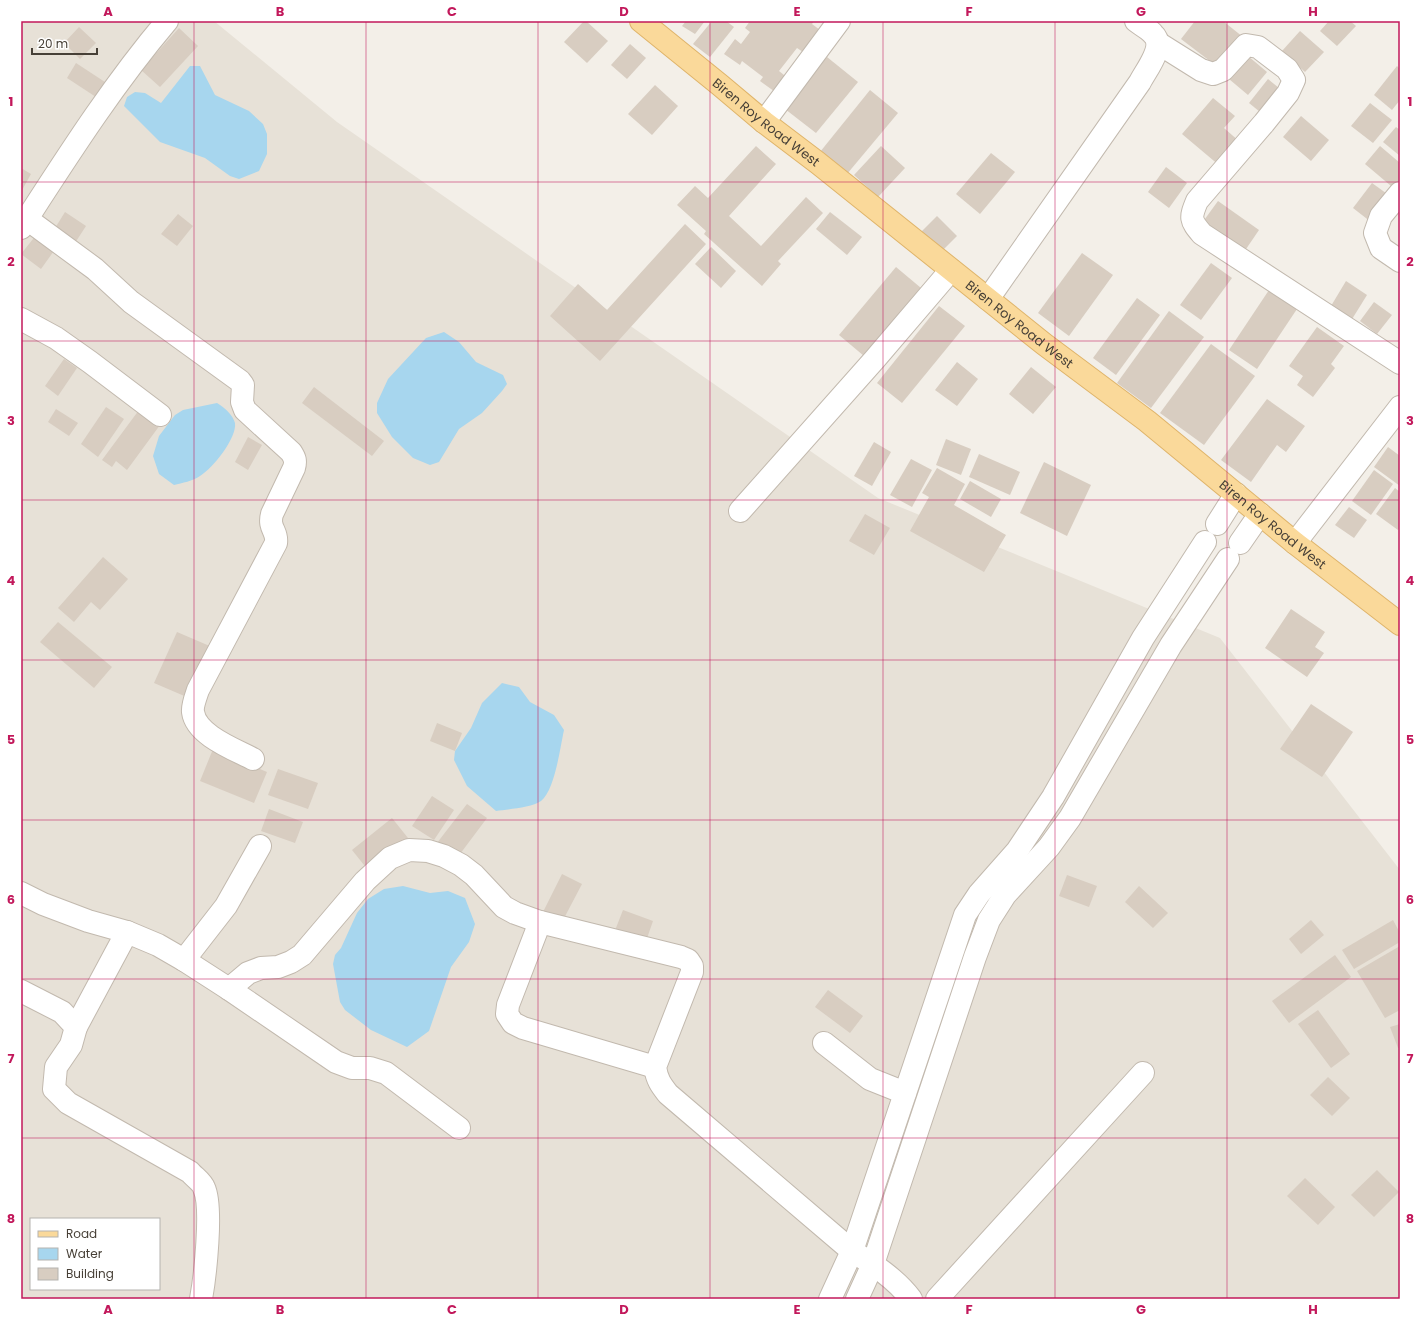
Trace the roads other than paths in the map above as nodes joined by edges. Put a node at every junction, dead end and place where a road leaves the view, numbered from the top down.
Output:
1 (167, 21) edge
2 (641, 21) edge
3 (839, 21) edge
4 (1136, 21) edge
5 (1158, 43) junction
6 (764, 122) junction
7 (1400, 193) edge
8 (24, 223) edge
9 (1400, 261) edge
10 (951, 270) junction
11 (988, 299) junction
12 (21, 319) edge
13 (1400, 363) edge
14 (1400, 406) edge
15 (160, 415) dead end
16 (1236, 494) junction
17 (740, 512) dead end
18 (1260, 514) junction
19 (1217, 524) dead end
20 (1205, 542) dead end
21 (1295, 543) junction
22 (1400, 624) edge
23 (253, 759) dead end
24 (260, 846) dead end
25 (21, 893) edge
26 (540, 922) junction
27 (126, 932) junction
28 (184, 960) junction
29 (229, 989) junction
30 (21, 991) edge
31 (76, 1027) junction
32 (824, 1043) dead end
33 (656, 1067) junction
34 (1143, 1074) dead end
35 (905, 1093) junction
36 (459, 1128) dead end
37 (852, 1251) junction
38 (872, 1264) junction
39 (201, 1299) edge
40 (830, 1299) edge
41 (857, 1299) edge
42 (911, 1299) edge
43 (937, 1299) edge

1 - 8 street
2 - 6 main road, Biren Roy Road West
3 - 6 street
4 - 5 street
5 - 11 street
5 - 13 street
6 - 10 main road, Biren Roy Road West
7 - 9 street
8 - 23 street
10 - 11 main road, Biren Roy Road West
10 - 17 street
11 - 16 main road, Biren Roy Road West
12 - 15 street
14 - 21 street
16 - 18 main road, Biren Roy Road West
16 - 19 street
18 - 21 main road, Biren Roy Road West
18 - 38 street
20 - 35 street
21 - 22 main road, Biren Roy Road West
24 - 28 street
25 - 27 street
26 - 29 street
26 - 33 street
26 - 33 street
27 - 28 street
27 - 31 street
28 - 29 street
29 - 36 street
30 - 31 street
31 - 39 street
32 - 35 street
33 - 37 street
34 - 43 street
35 - 37 street
37 - 38 street
37 - 40 street
38 - 41 street
38 - 42 street

